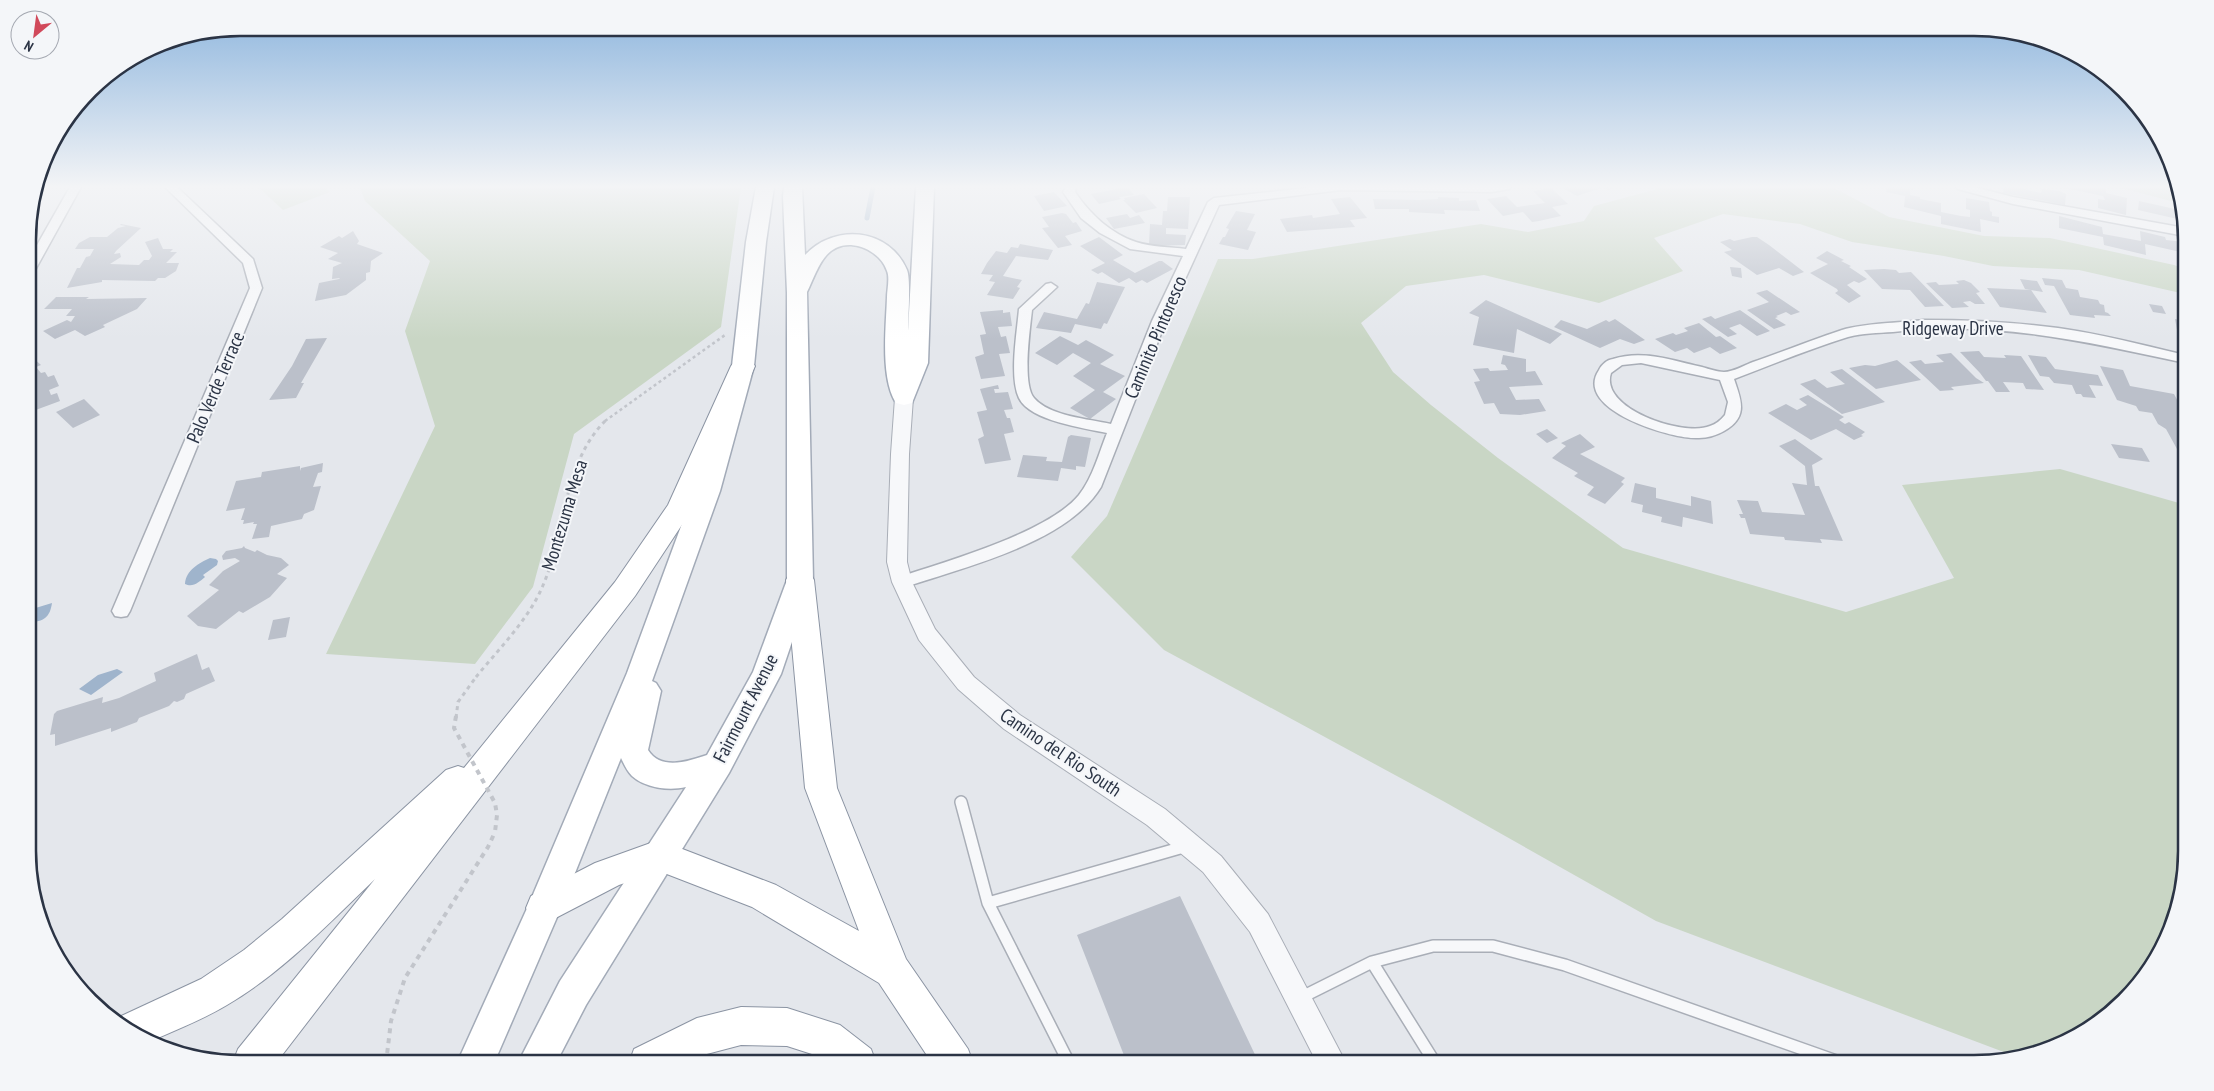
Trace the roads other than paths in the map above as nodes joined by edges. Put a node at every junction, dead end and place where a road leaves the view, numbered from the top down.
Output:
1 (46, 238) edge
2 (224, 238) edge
3 (759, 238) edge
4 (795, 238) edge
5 (923, 238) edge
6 (1119, 238) edge
7 (1199, 238) edge
8 (1192, 253) junction
9 (36, 257) edge
10 (1051, 287) dead end
11 (797, 293) junction
12 (2178, 357) edge
13 (743, 366) junction
14 (1726, 377) junction
15 (904, 398) junction
16 (1117, 430) junction
17 (800, 580) junction
18 (902, 582) junction
19 (121, 611) dead end
20 (641, 673) junction
21 (522, 722) junction
22 (718, 764) junction
23 (961, 802) dead end
24 (1190, 846) junction
25 (659, 855) junction
26 (988, 903) junction
27 (544, 908) junction
28 (1372, 962) junction
29 (892, 970) junction
30 (1298, 999) junction
31 (138, 1027) edge
32 (259, 1055) edge
33 (479, 1055) edge
34 (541, 1055) edge
35 (663, 1055) edge
36 (847, 1055) edge
37 (949, 1055) edge
38 (1065, 1055) edge
39 (1328, 1055) edge
40 (1430, 1055) edge
41 (1819, 1055) edge

1 - 9 street
2 - 19 street, Palo Verde Terrace
3 - 13 main road
4 - 11 main road, Fairmount Avenue
5 - 15 main road
6 - 8 street
7 - 8 street, Caminito Pintoresco
8 - 16 street, Caminito Pintoresco
10 - 16 street
11 - 15 main road
11 - 17 main road, Fairmount Avenue
12 - 14 street, Ridgeway Drive
13 - 20 main road
13 - 21 highway
14 - 14 street
15 - 18 street, Camino del Rio South
16 - 18 street, Caminito Pintoresco
17 - 22 main road, Fairmount Avenue
17 - 29 highway
18 - 24 street, Camino del Rio South
20 - 22 main road
20 - 27 main road
21 - 31 highway
21 - 32 highway
22 - 25 main road, Fairmount Avenue
23 - 26 lane
24 - 26 lane
24 - 30 street, Camino del Rio South
25 - 27 highway
25 - 29 highway
25 - 34 main road, Fairmount Avenue
26 - 38 lane
27 - 33 main road
28 - 30 lane
28 - 40 lane
28 - 41 lane
29 - 37 highway
30 - 39 street, Camino del Rio South
35 - 36 highway

